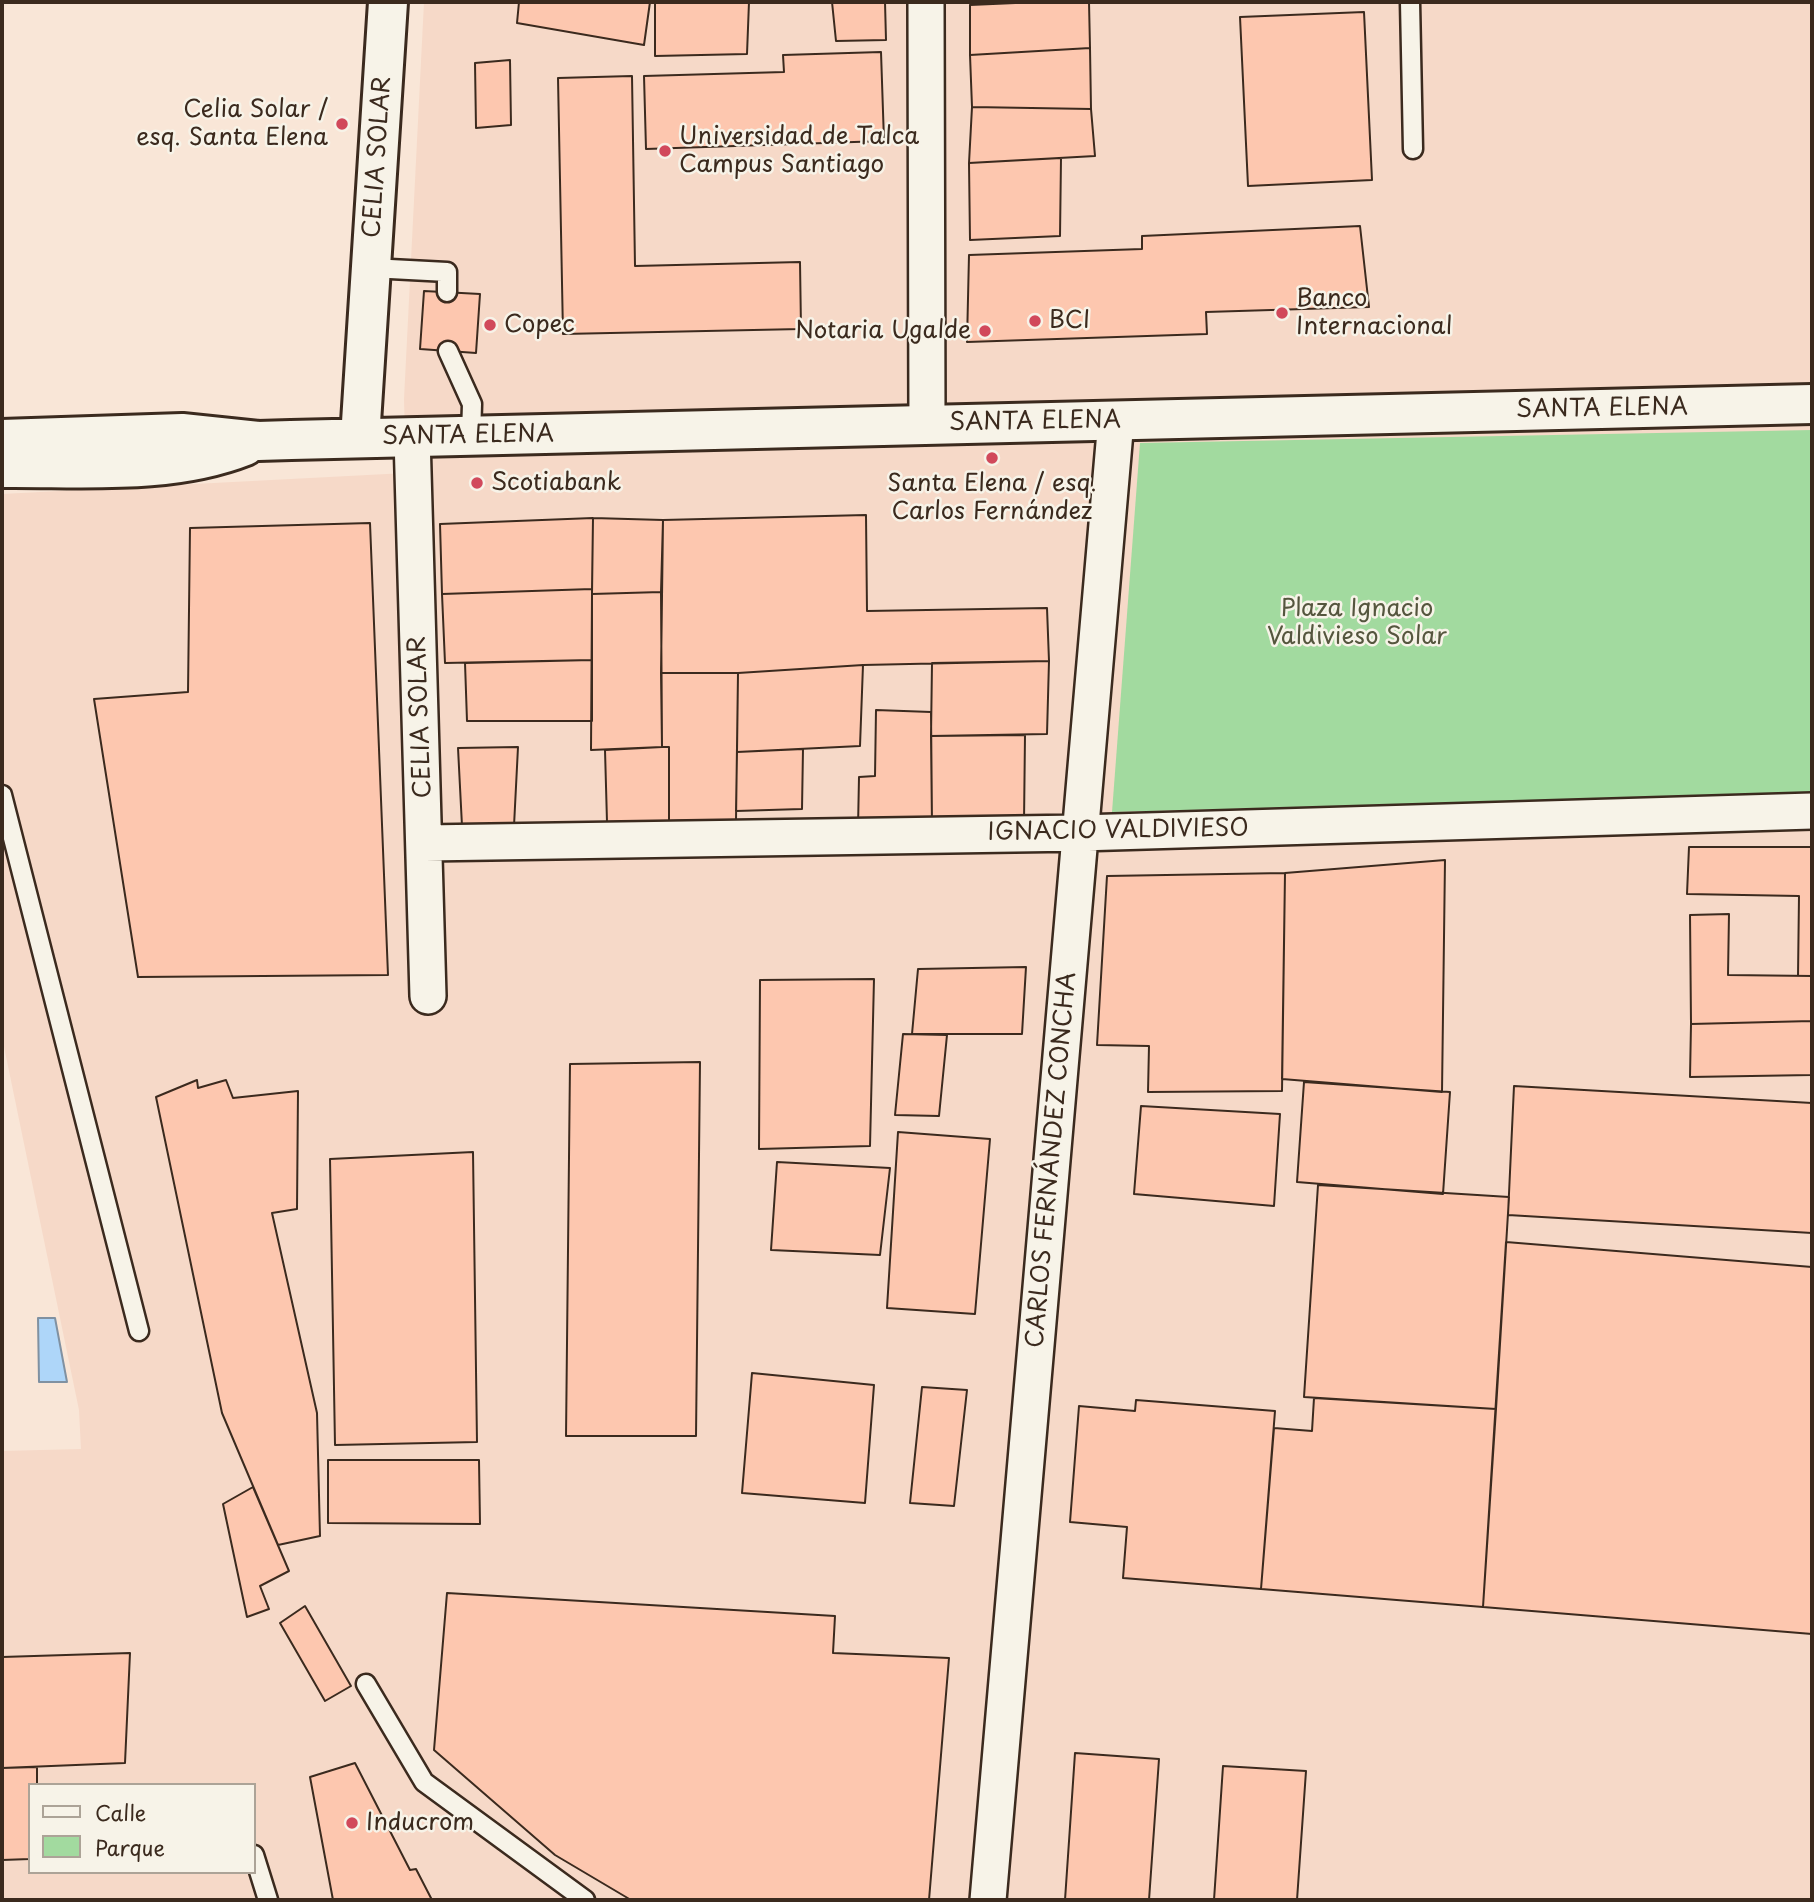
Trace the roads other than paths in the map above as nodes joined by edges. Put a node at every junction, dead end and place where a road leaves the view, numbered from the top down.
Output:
1 (388, 2) edge
2 (926, 2) edge
3 (1410, 2) edge
4 (1413, 149) dead end
5 (371, 268) junction
6 (447, 292) dead end
7 (448, 351) dead end
8 (1812, 404) edge
9 (1116, 420) junction
10 (927, 425) junction
11 (471, 436) junction
12 (412, 437) junction
13 (360, 438) junction
14 (2, 439) edge
15 (258, 441) junction
16 (2, 468) edge
17 (2, 795) edge
18 (1812, 811) edge
19 (1080, 833) junction
20 (425, 843) junction
21 (428, 996) dead end
22 (139, 1331) dead end
23 (366, 1684) dead end
24 (256, 1861) edge
25 (268, 1900) edge
26 (585, 1900) edge
27 (988, 1900) edge

1 - 5 main road, CELIA SOLAR
2 - 10 street
3 - 4 lane
5 - 6 lane
5 - 13 main road, CELIA SOLAR
7 - 11 lane
8 - 9 main road, SANTA ELENA
9 - 10 main road, SANTA ELENA
9 - 19 street, CARLOS FERNÁNDEZ CONCHA
10 - 11 main road, SANTA ELENA
11 - 12 main road, SANTA ELENA
12 - 13 main road, SANTA ELENA
12 - 20 street, CELIA SOLAR
13 - 15 main road, SANTA ELENA
14 - 15 main road, SANTA ELENA
15 - 16 main road, SANTA ELENA
17 - 22 lane
18 - 19 street, IGNACIO VALDIVIESO
19 - 20 street, IGNACIO VALDIVIESO
19 - 27 street, CARLOS FERNÁNDEZ CONCHA
20 - 21 street, CELIA SOLAR
23 - 26 lane
24 - 25 lane

